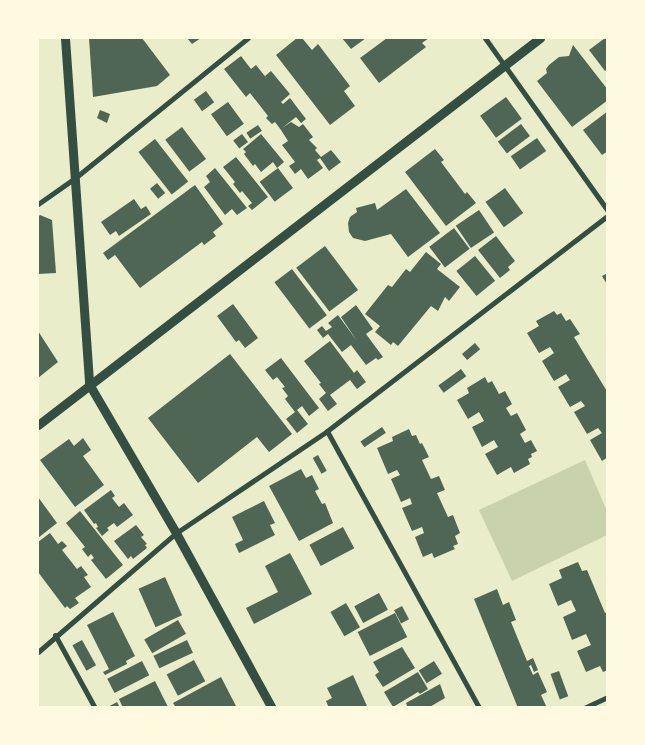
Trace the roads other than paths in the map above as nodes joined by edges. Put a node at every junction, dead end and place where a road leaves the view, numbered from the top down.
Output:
1 (65, 38) edge
2 (248, 38) edge
3 (485, 38) edge
4 (540, 38) edge
5 (504, 65) junction
6 (75, 178) junction
7 (38, 204) edge
8 (608, 211) edge
9 (608, 215) edge
10 (89, 384) junction
11 (38, 425) edge
12 (326, 431) junction
13 (176, 533) junction
14 (55, 636) junction
15 (38, 652) edge
16 (608, 697) edge
17 (95, 708) edge
18 (272, 708) edge
19 (479, 708) edge
20 (584, 708) edge

1 - 6 street
2 - 6 street
3 - 5 street
4 - 5 street
5 - 8 street
5 - 10 street
6 - 7 street
6 - 10 street
9 - 12 street
10 - 11 street
10 - 13 street
12 - 13 street
12 - 19 street
13 - 14 street
13 - 18 street
14 - 15 street
14 - 17 street
16 - 20 street

